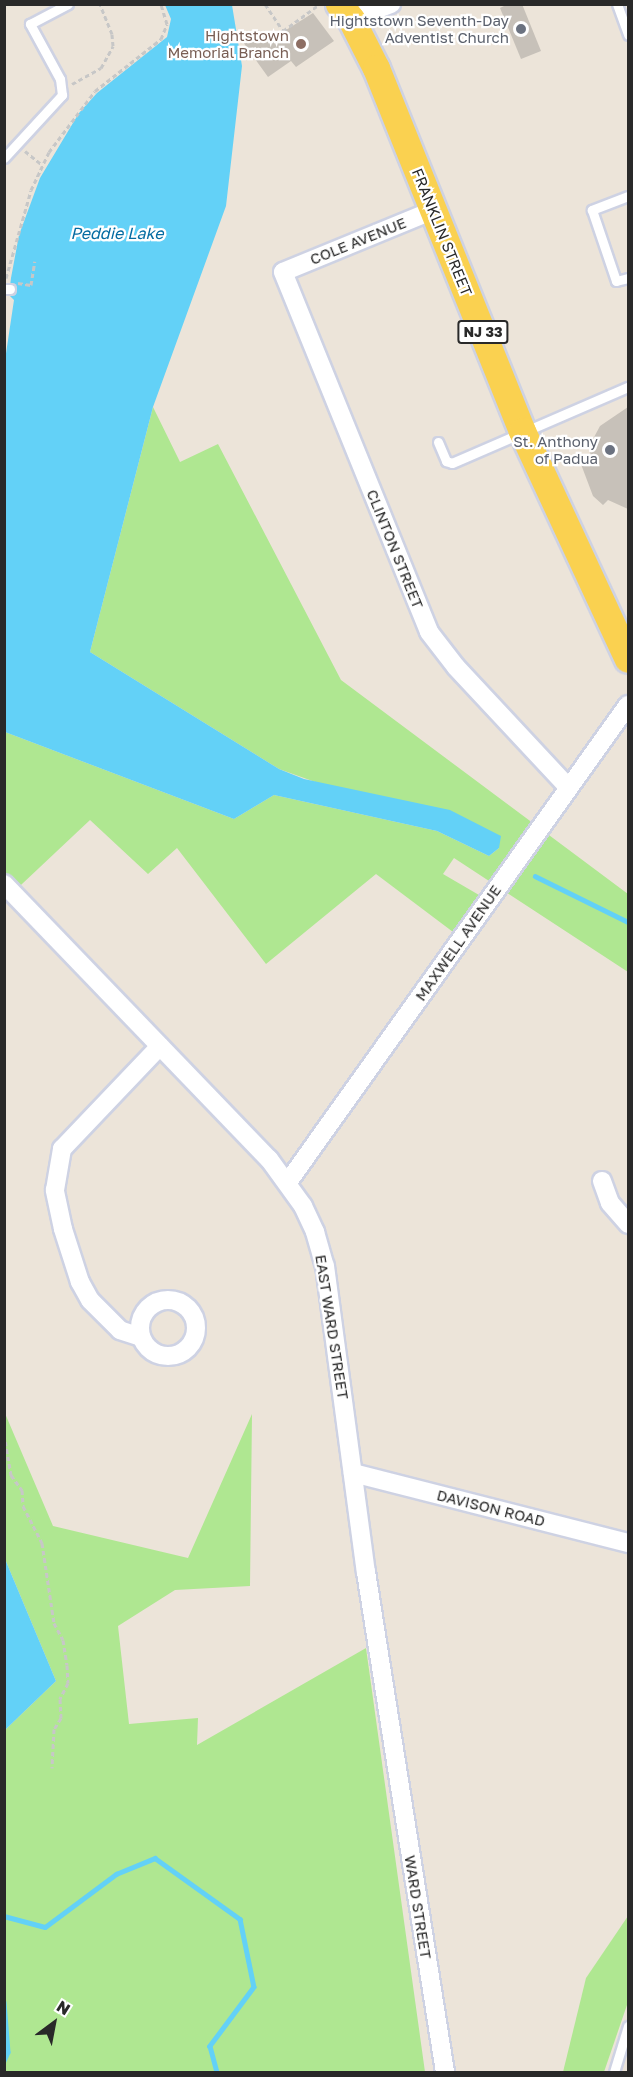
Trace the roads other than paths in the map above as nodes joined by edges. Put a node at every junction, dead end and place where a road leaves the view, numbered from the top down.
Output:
1 (68, 4) edge
2 (617, 4) edge
3 (387, 5) edge
4 (336, 10) edge
5 (628, 35) edge
6 (4, 158) edge
7 (628, 196) edge
8 (434, 210) junction
9 (283, 272) joint
10 (628, 278) edge
11 (628, 387) edge
12 (522, 431) junction
13 (438, 442) dead end
14 (597, 592) junction
15 (628, 625) edge
16 (628, 659) edge
17 (628, 705) edge
18 (568, 787) junction
19 (4, 884) edge
20 (160, 1046) junction
21 (602, 1181) dead end
22 (288, 1182) junction
23 (628, 1224) edge
24 (141, 1337) dead end
25 (353, 1473) junction
26 (628, 1543) edge
27 (393, 1742) joint
28 (628, 2026) edge
29 (445, 2073) edge
30 (614, 2073) edge

1 - 6 lane
2 - 5 lane
3 - 4 street
4 - 8 main road, FRANKLIN STREET / NJ 33
7 - 10 lane
8 - 9 street, COLE AVENUE
8 - 12 main road, FRANKLIN STREET / NJ 33
9 - 18 street, CLINTON STREET
11 - 12 lane
12 - 13 lane
12 - 14 main road, FRANKLIN STREET / NJ 33
14 - 15 main road
14 - 16 main road, FRANKLIN STREET / NJ 33
17 - 18 street, MAXWELL AVENUE
18 - 22 street, MAXWELL AVENUE
19 - 20 street, EAST WARD STREET
20 - 22 street, EAST WARD STREET
20 - 24 street
21 - 23 street
22 - 25 street, EAST WARD STREET
25 - 26 street, DAVISON ROAD
25 - 27 street, EAST WARD STREET
27 - 29 street, WARD STREET
28 - 30 lane

